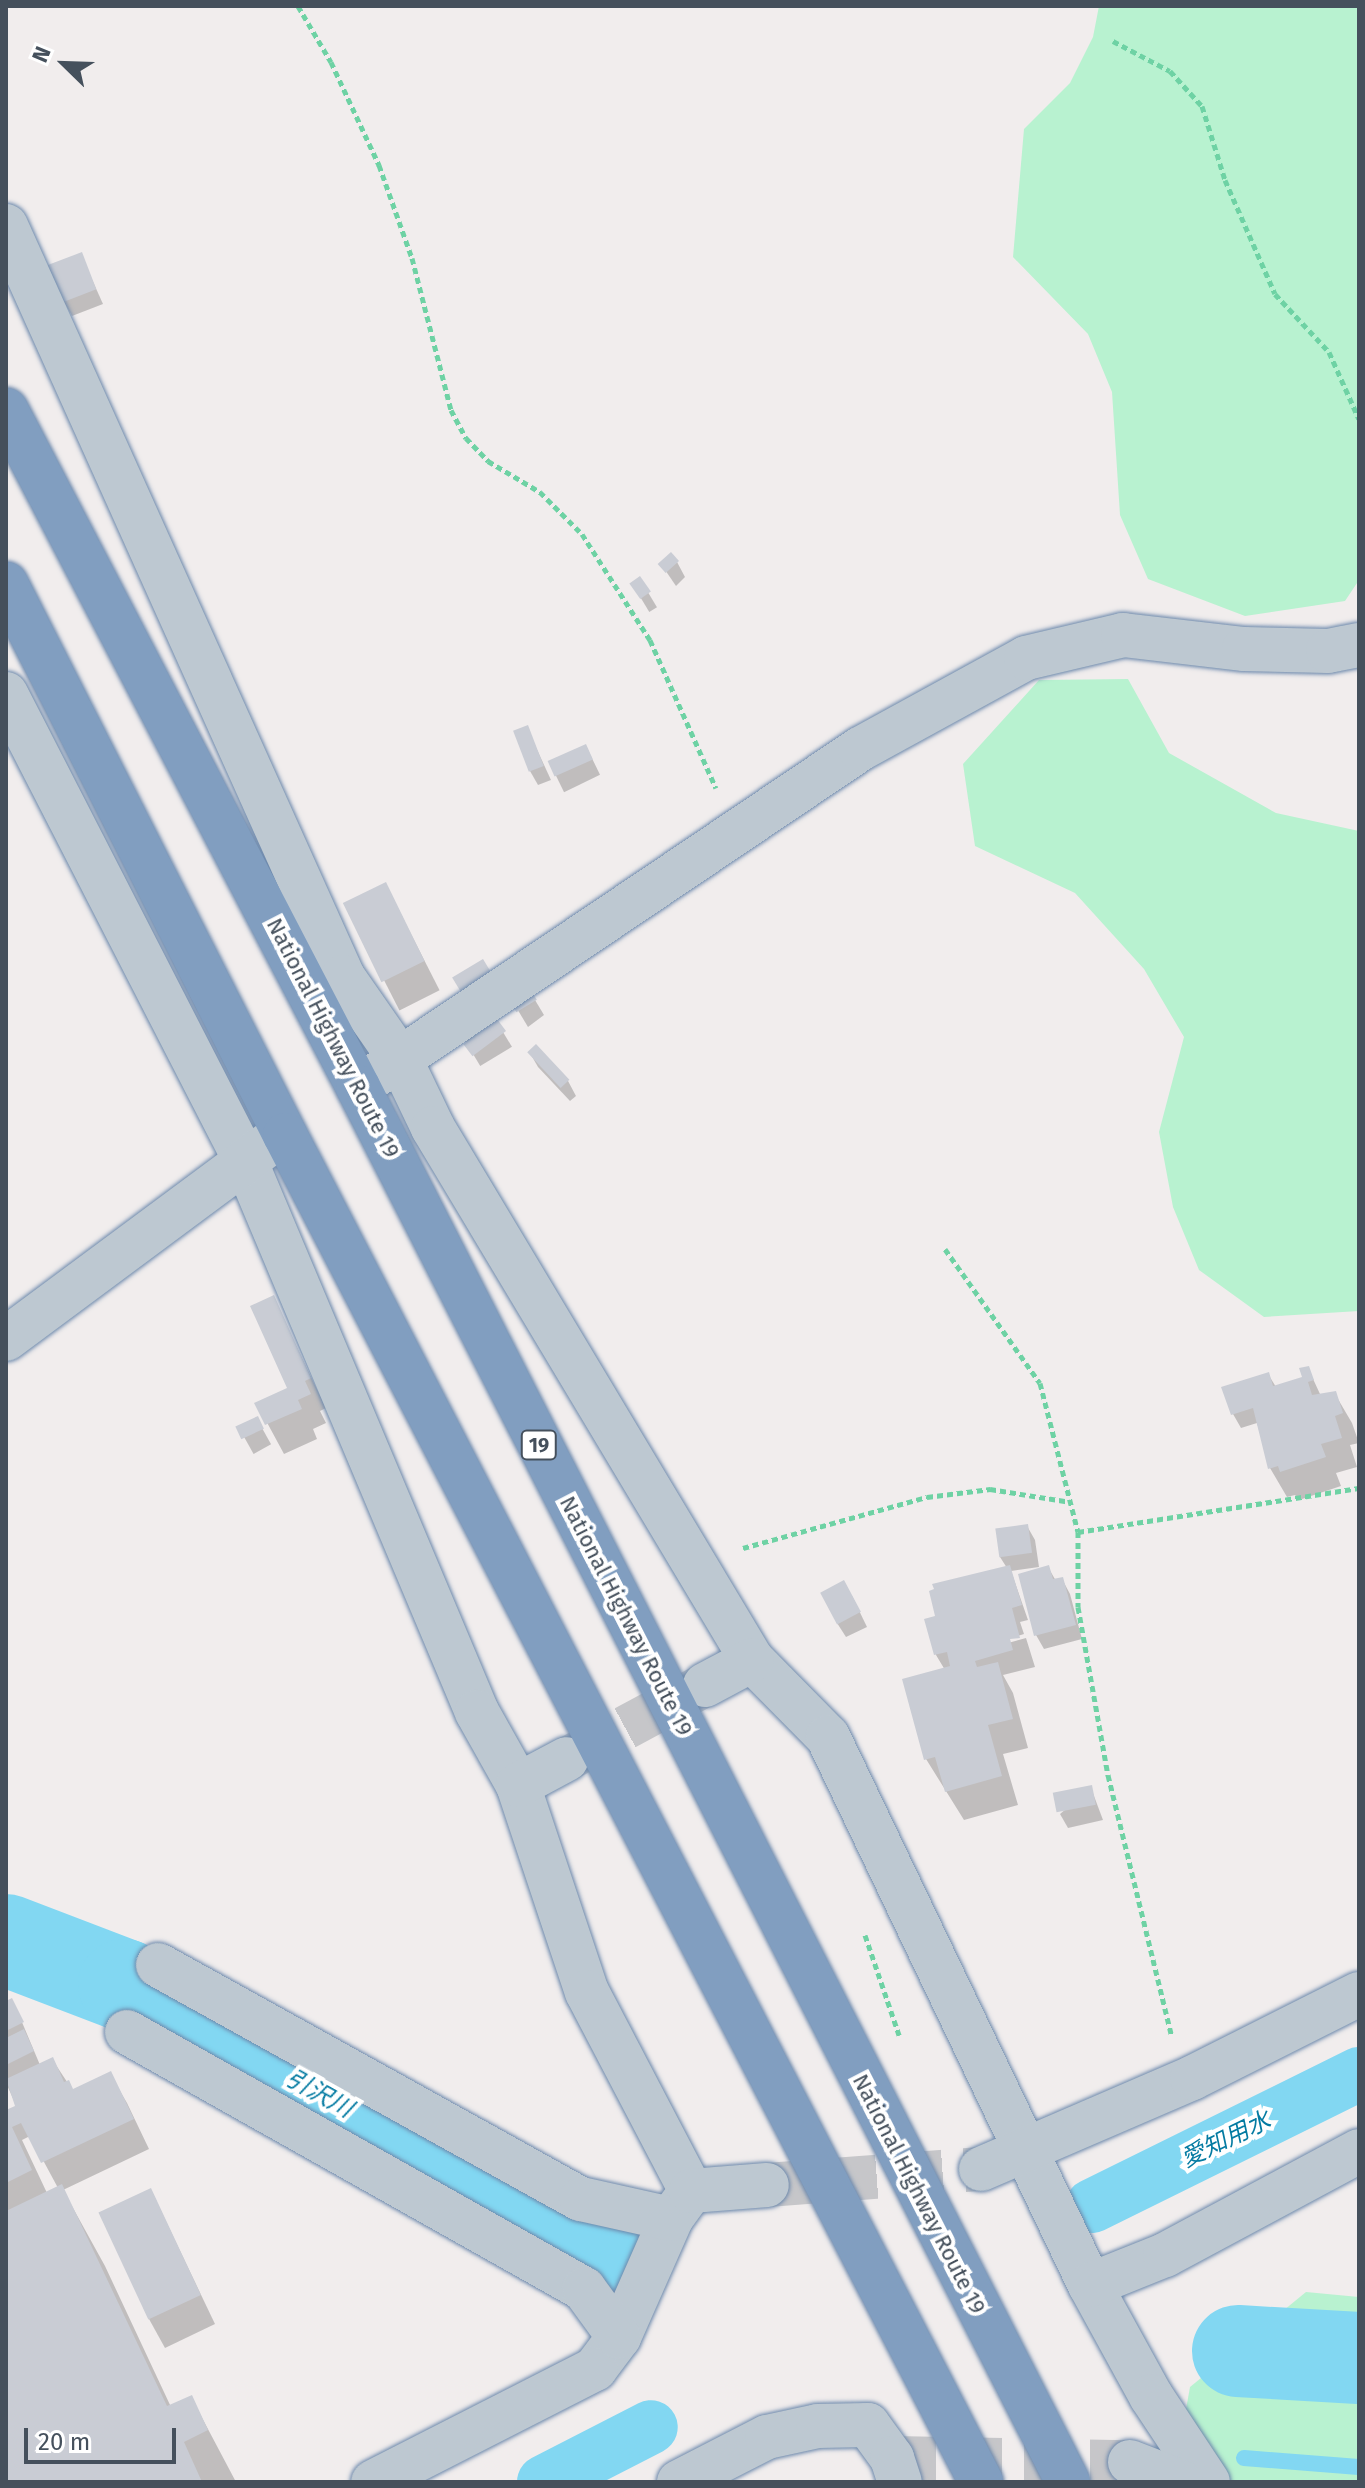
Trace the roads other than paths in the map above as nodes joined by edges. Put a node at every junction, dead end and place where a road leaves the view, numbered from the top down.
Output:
1 (6, 226) edge
2 (6, 410) edge
3 (6, 584) edge
4 (1359, 645) edge
5 (6, 694) edge
6 (400, 1059) junction
7 (358, 1087) junction
8 (285, 1135) junction
9 (245, 1160) junction
10 (6, 1339) edge
11 (752, 1660) junction
12 (705, 1685) tunnel mouth
13 (567, 1759) tunnel mouth
14 (518, 1785) junction
15 (158, 1965) dead end
16 (1359, 1994) edge
17 (127, 2032) dead end
18 (1359, 2151) edge
19 (1027, 2153) junction
20 (981, 2169) tunnel mouth
21 (767, 2185) tunnel mouth
22 (681, 2205) junction
23 (1090, 2285) junction
24 (619, 2337) junction
25 (1130, 2462) tunnel mouth
26 (373, 2482) edge
27 (679, 2482) edge
28 (900, 2482) edge
29 (981, 2482) edge
30 (1068, 2482) edge
31 (1181, 2482) edge
32 (1208, 2482) edge

1 - 6 street
2 - 7 highway, National Highway Route 19 / 19
3 - 8 highway
4 - 6 street
5 - 9 street
6 - 7 street
6 - 11 street
7 - 30 highway, National Highway Route 19 / 19
8 - 9 street
8 - 29 highway
9 - 10 street
9 - 14 street
11 - 12 street
11 - 19 street
13 - 14 street
14 - 22 street
15 - 22 street
16 - 19 street
17 - 24 street
18 - 23 street
19 - 20 street
19 - 23 street
21 - 22 street
22 - 24 street
23 - 32 street
24 - 26 street
25 - 31 street
27 - 28 street

